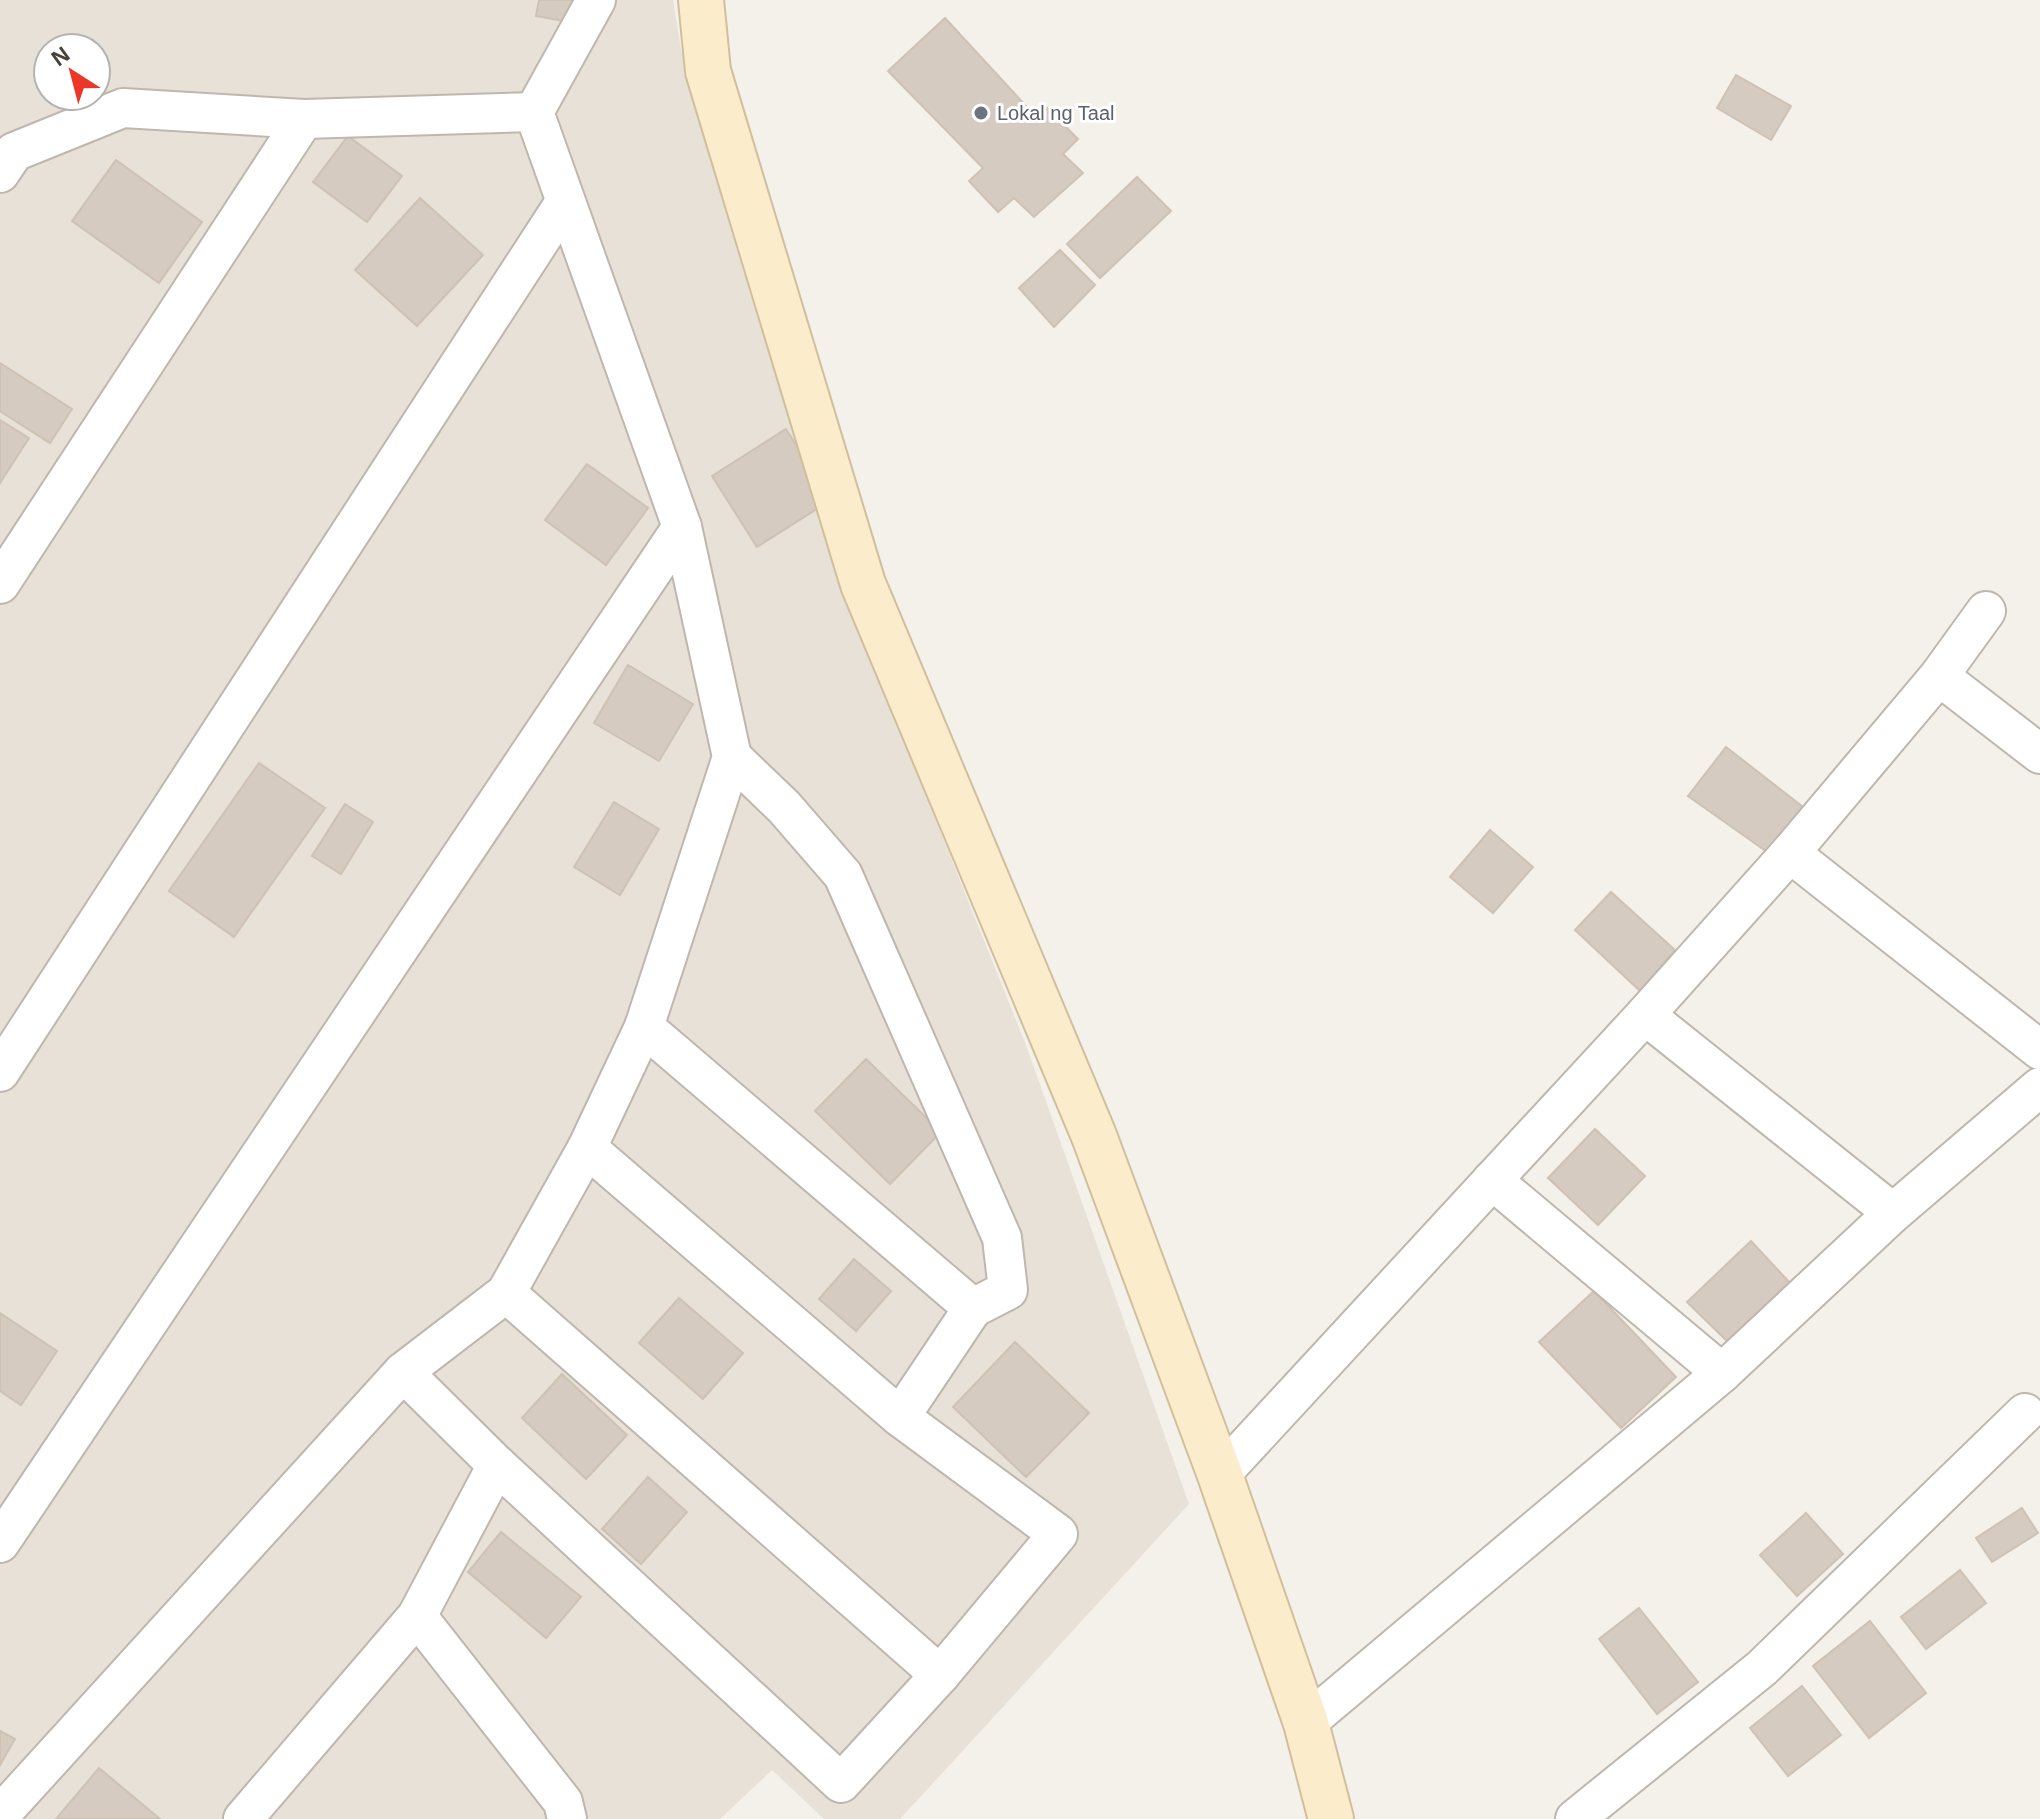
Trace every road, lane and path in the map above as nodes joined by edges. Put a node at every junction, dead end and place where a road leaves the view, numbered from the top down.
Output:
1 (596, 0) edge
2 (701, 0) edge
3 (534, 112) junction
4 (304, 119) junction
5 (0, 173) edge
6 (565, 202) junction
7 (682, 527) junction
8 (0, 584) edge
9 (1986, 611) dead end
10 (1939, 676) junction
11 (2040, 754) edge
12 (732, 757) junction
13 (1790, 853) junction
14 (1645, 1015) junction
15 (644, 1027) junction
16 (2040, 1050) edge
17 (0, 1072) edge
18 (2040, 1087) edge
19 (587, 1148) junction
20 (1492, 1180) junction
21 (1893, 1213) junction
22 (506, 1293) junction
23 (973, 1308) junction
24 (403, 1372) junction
25 (1722, 1373) junction
26 (2025, 1413) dead end
27 (900, 1417) junction
28 (497, 1465) junction
29 (1220, 1475) junction
30 (0, 1543) edge
31 (417, 1616) junction
32 (940, 1675) junction
33 (1306, 1723) junction
34 (0, 1815) edge
35 (243, 1819) edge
36 (567, 1819) edge
37 (1331, 1819) edge
38 (1575, 1819) edge

1 - 3 street
2 - 29 street
3 - 4 street
3 - 6 street
4 - 5 street
4 - 8 street
6 - 7 street
6 - 17 street
7 - 12 street
7 - 30 street
9 - 10 street
10 - 11 street
10 - 13 street
12 - 15 street
12 - 23 street
13 - 14 street
13 - 16 street
14 - 20 street
14 - 21 street
15 - 19 street
15 - 23 street
18 - 21 street
19 - 22 street
19 - 27 street
20 - 25 street
20 - 29 street
21 - 25 street
22 - 24 street
22 - 32 street
23 - 27 street
24 - 28 street
24 - 34 street
25 - 33 street
26 - 38 street
27 - 32 street
28 - 31 street
28 - 32 street
29 - 33 street
31 - 35 street
31 - 36 street
33 - 37 street

